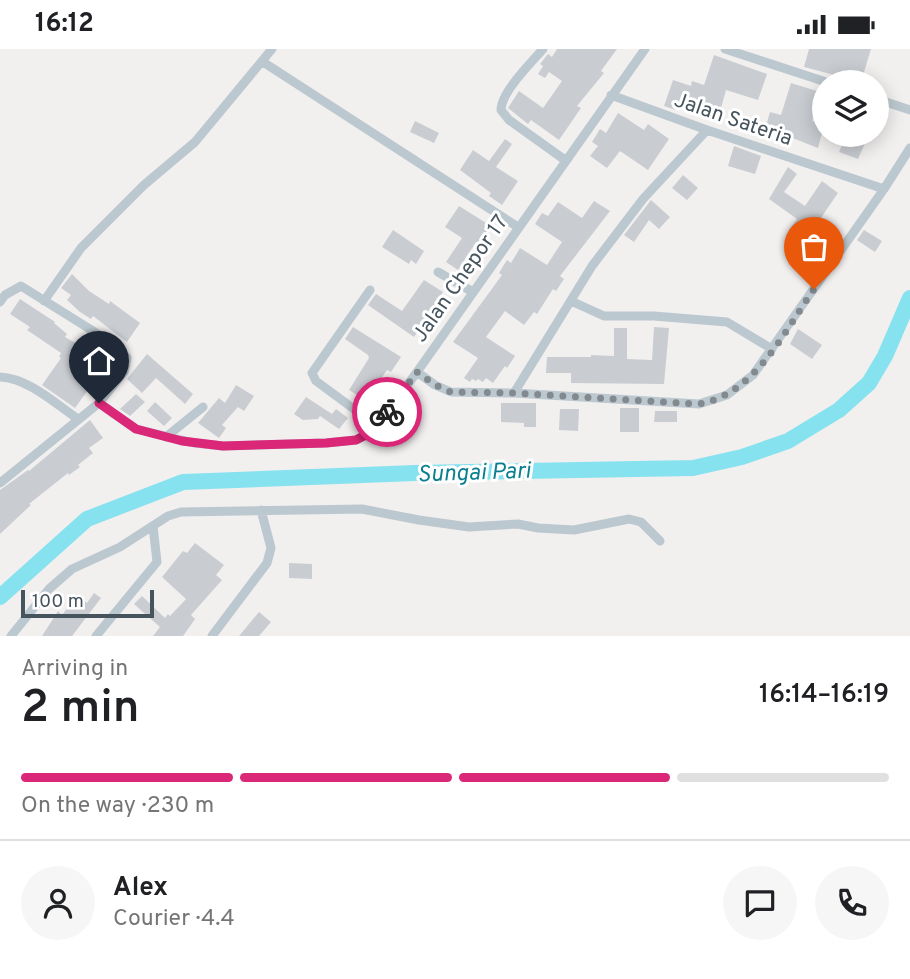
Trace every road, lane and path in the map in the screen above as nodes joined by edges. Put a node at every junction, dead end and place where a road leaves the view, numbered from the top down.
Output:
1 (272, 49) edge
2 (543, 49) edge
3 (645, 49) edge
4 (725, 49) edge
5 (262, 62) junction
6 (812, 77) edge
7 (611, 95) junction
8 (889, 103) edge
9 (910, 110) edge
10 (707, 130) junction
11 (910, 148) edge
12 (565, 160) junction
13 (884, 188) junction
14 (518, 227) junction
15 (438, 272) dead end
16 (370, 290) dead end
17 (472, 292) junction
18 (571, 300) junction
19 (44, 301) junction
20 (0, 302) edge
21 (772, 349) junction
22 (417, 372) junction
23 (0, 377) edge
24 (514, 393) junction
25 (99, 403) junction
26 (203, 407) dead end
27 (78, 419) junction
28 (377, 426) junction
29 (166, 437) junction
30 (0, 483) edge
31 (261, 510) junction
32 (153, 526) junction
33 (660, 541) dead end
34 (11, 636) edge
35 (96, 636) edge
36 (212, 636) edge

1 - 5 street
2 - 12 street
3 - 7 street, Jalan Chepor 17
4 - 6 street
5 - 14 street
5 - 19 street
7 - 10 street, Jalan Sateria
7 - 12 street, Jalan Chepor 17
8 - 9 street
10 - 13 street, Jalan Sateria
10 - 18 street
11 - 13 street
12 - 14 street, Jalan Chepor 17
13 - 21 street
14 - 17 street, Jalan Chepor 17
15 - 17 street
16 - 28 street
17 - 22 street, Jalan Chepor 17
18 - 21 street
18 - 24 street
19 - 20 street
19 - 25 street
21 - 24 street
22 - 24 street
22 - 28 street, Jalan Chepor 17
23 - 27 street
25 - 27 street
25 - 29 street, Jalan Chepor 17
26 - 29 street
27 - 30 street
28 - 29 street, Jalan Chepor 17
31 - 32 street
31 - 33 street
31 - 36 street
32 - 34 street
32 - 35 street

